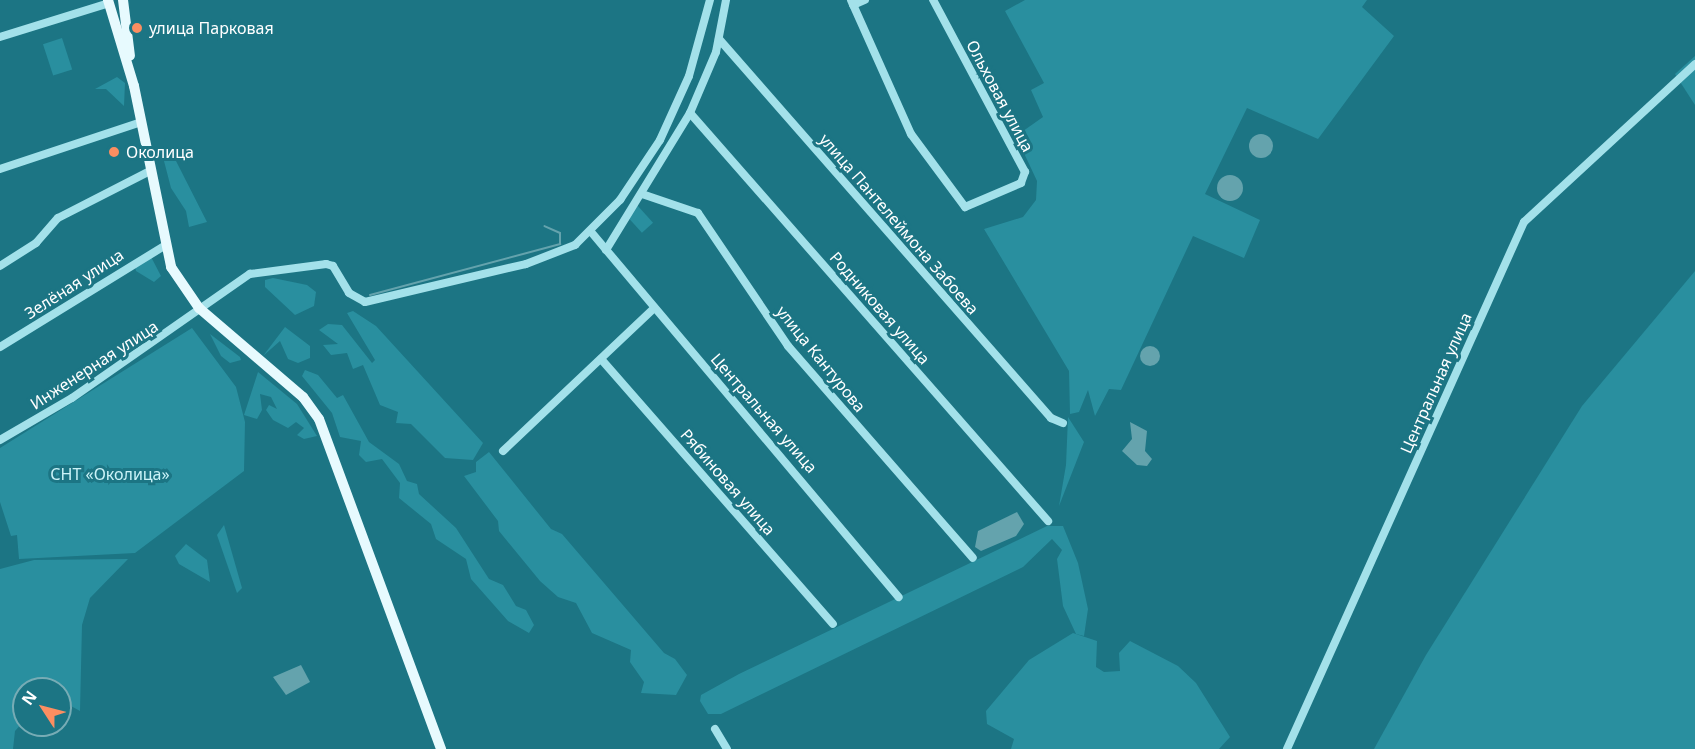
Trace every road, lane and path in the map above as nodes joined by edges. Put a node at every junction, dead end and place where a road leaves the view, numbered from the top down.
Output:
1 (123, 0) edge
2 (710, 0) edge
3 (726, 0) edge
4 (865, 0) edge
5 (933, 0) edge
6 (109, 2) edge
7 (852, 3) edge
8 (0, 37) edge
9 (719, 39) junction
10 (1695, 64) edge
11 (134, 86) junction
12 (690, 113) junction
13 (141, 122) junction
14 (0, 169) edge
15 (150, 171) junction
16 (642, 194) junction
17 (592, 233) junction
18 (164, 246) junction
19 (606, 250) junction
20 (0, 266) edge
21 (654, 308) junction
22 (199, 309) junction
23 (0, 347) edge
24 (601, 358) junction
25 (1063, 423) dead end
26 (0, 440) edge
27 (502, 451) dead end
28 (1048, 521) dead end
29 (974, 558) dead end
30 (898, 597) dead end
31 (833, 624) dead end
32 (715, 729) dead end
33 (441, 749) edge
34 (727, 749) edge
35 (1287, 749) edge

1 - 11 main road
2 - 17 street
3 - 9 street
4 - 7 street
5 - 7 street, Ольховая улица
6 - 8 street
6 - 11 main road
9 - 12 street
9 - 25 street, улица Пантелеймона Забоева
10 - 35 street, Центральная улица
11 - 13 main road
12 - 16 street
12 - 28 street, Родниковая улица
13 - 14 street
13 - 15 main road
15 - 18 main road
15 - 20 street
16 - 19 street
16 - 29 street, улица Кантурова
17 - 19 street, Центральная улица
17 - 22 street, Инженерная улица
18 - 22 main road
18 - 23 street, Зелёная улица
19 - 21 street, Центральная улица
21 - 24 street
21 - 30 street, Центральная улица
22 - 26 street, Инженерная улица
22 - 33 main road
24 - 27 street
24 - 31 street, Рябиновая улица
32 - 34 street

